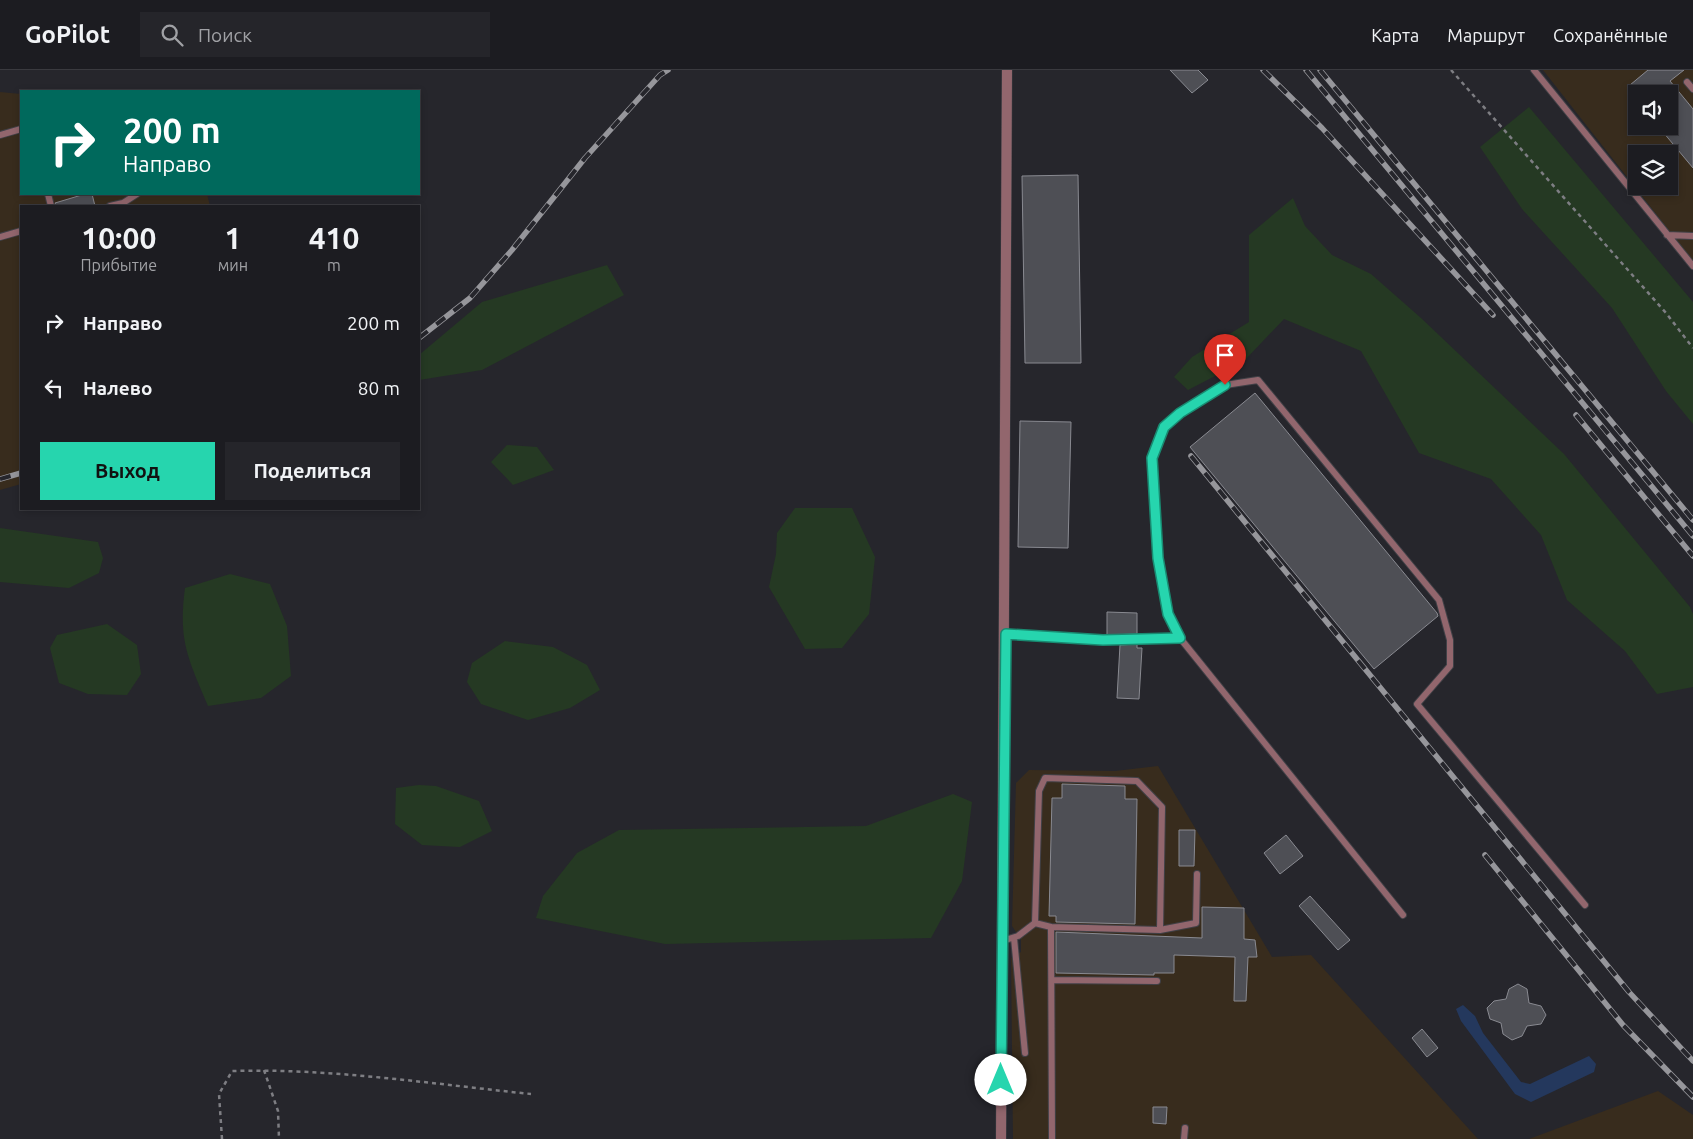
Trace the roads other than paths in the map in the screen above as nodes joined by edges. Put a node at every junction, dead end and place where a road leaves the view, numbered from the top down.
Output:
1 (1008, 70) edge
2 (1534, 70) edge
3 (1687, 82) dead end
4 (1693, 89) edge
5 (20, 129) edge
6 (0, 135) edge
7 (135, 195) edge
8 (113, 205) edge
9 (20, 231) edge
10 (1667, 235) junction
11 (1693, 236) edge
12 (0, 237) edge
13 (1693, 266) edge
14 (1006, 634) junction
15 (1180, 638) junction
16 (1197, 874) dead end
17 (1585, 905) dead end
18 (1404, 916) dead end
19 (1035, 923) junction
20 (1051, 927) junction
21 (1160, 930) junction
22 (1014, 938) junction
23 (1002, 941) junction
24 (1052, 980) junction
25 (1157, 981) dead end
26 (1025, 1053) dead end
27 (1184, 1128) dead end
28 (1001, 1139) edge
29 (1052, 1139) edge
30 (1184, 1139) edge

1 - 14 street
2 - 10 lane
3 - 4 lane
5 - 6 lane
7 - 8 lane
9 - 12 lane
10 - 11 lane
10 - 13 lane
14 - 15 lane
14 - 23 street
15 - 17 lane
15 - 18 lane
16 - 21 lane
19 - 20 lane
19 - 21 lane
19 - 22 lane
20 - 21 lane
20 - 24 lane
22 - 23 lane
22 - 26 lane
23 - 28 street
24 - 25 lane
24 - 29 lane
27 - 30 lane

